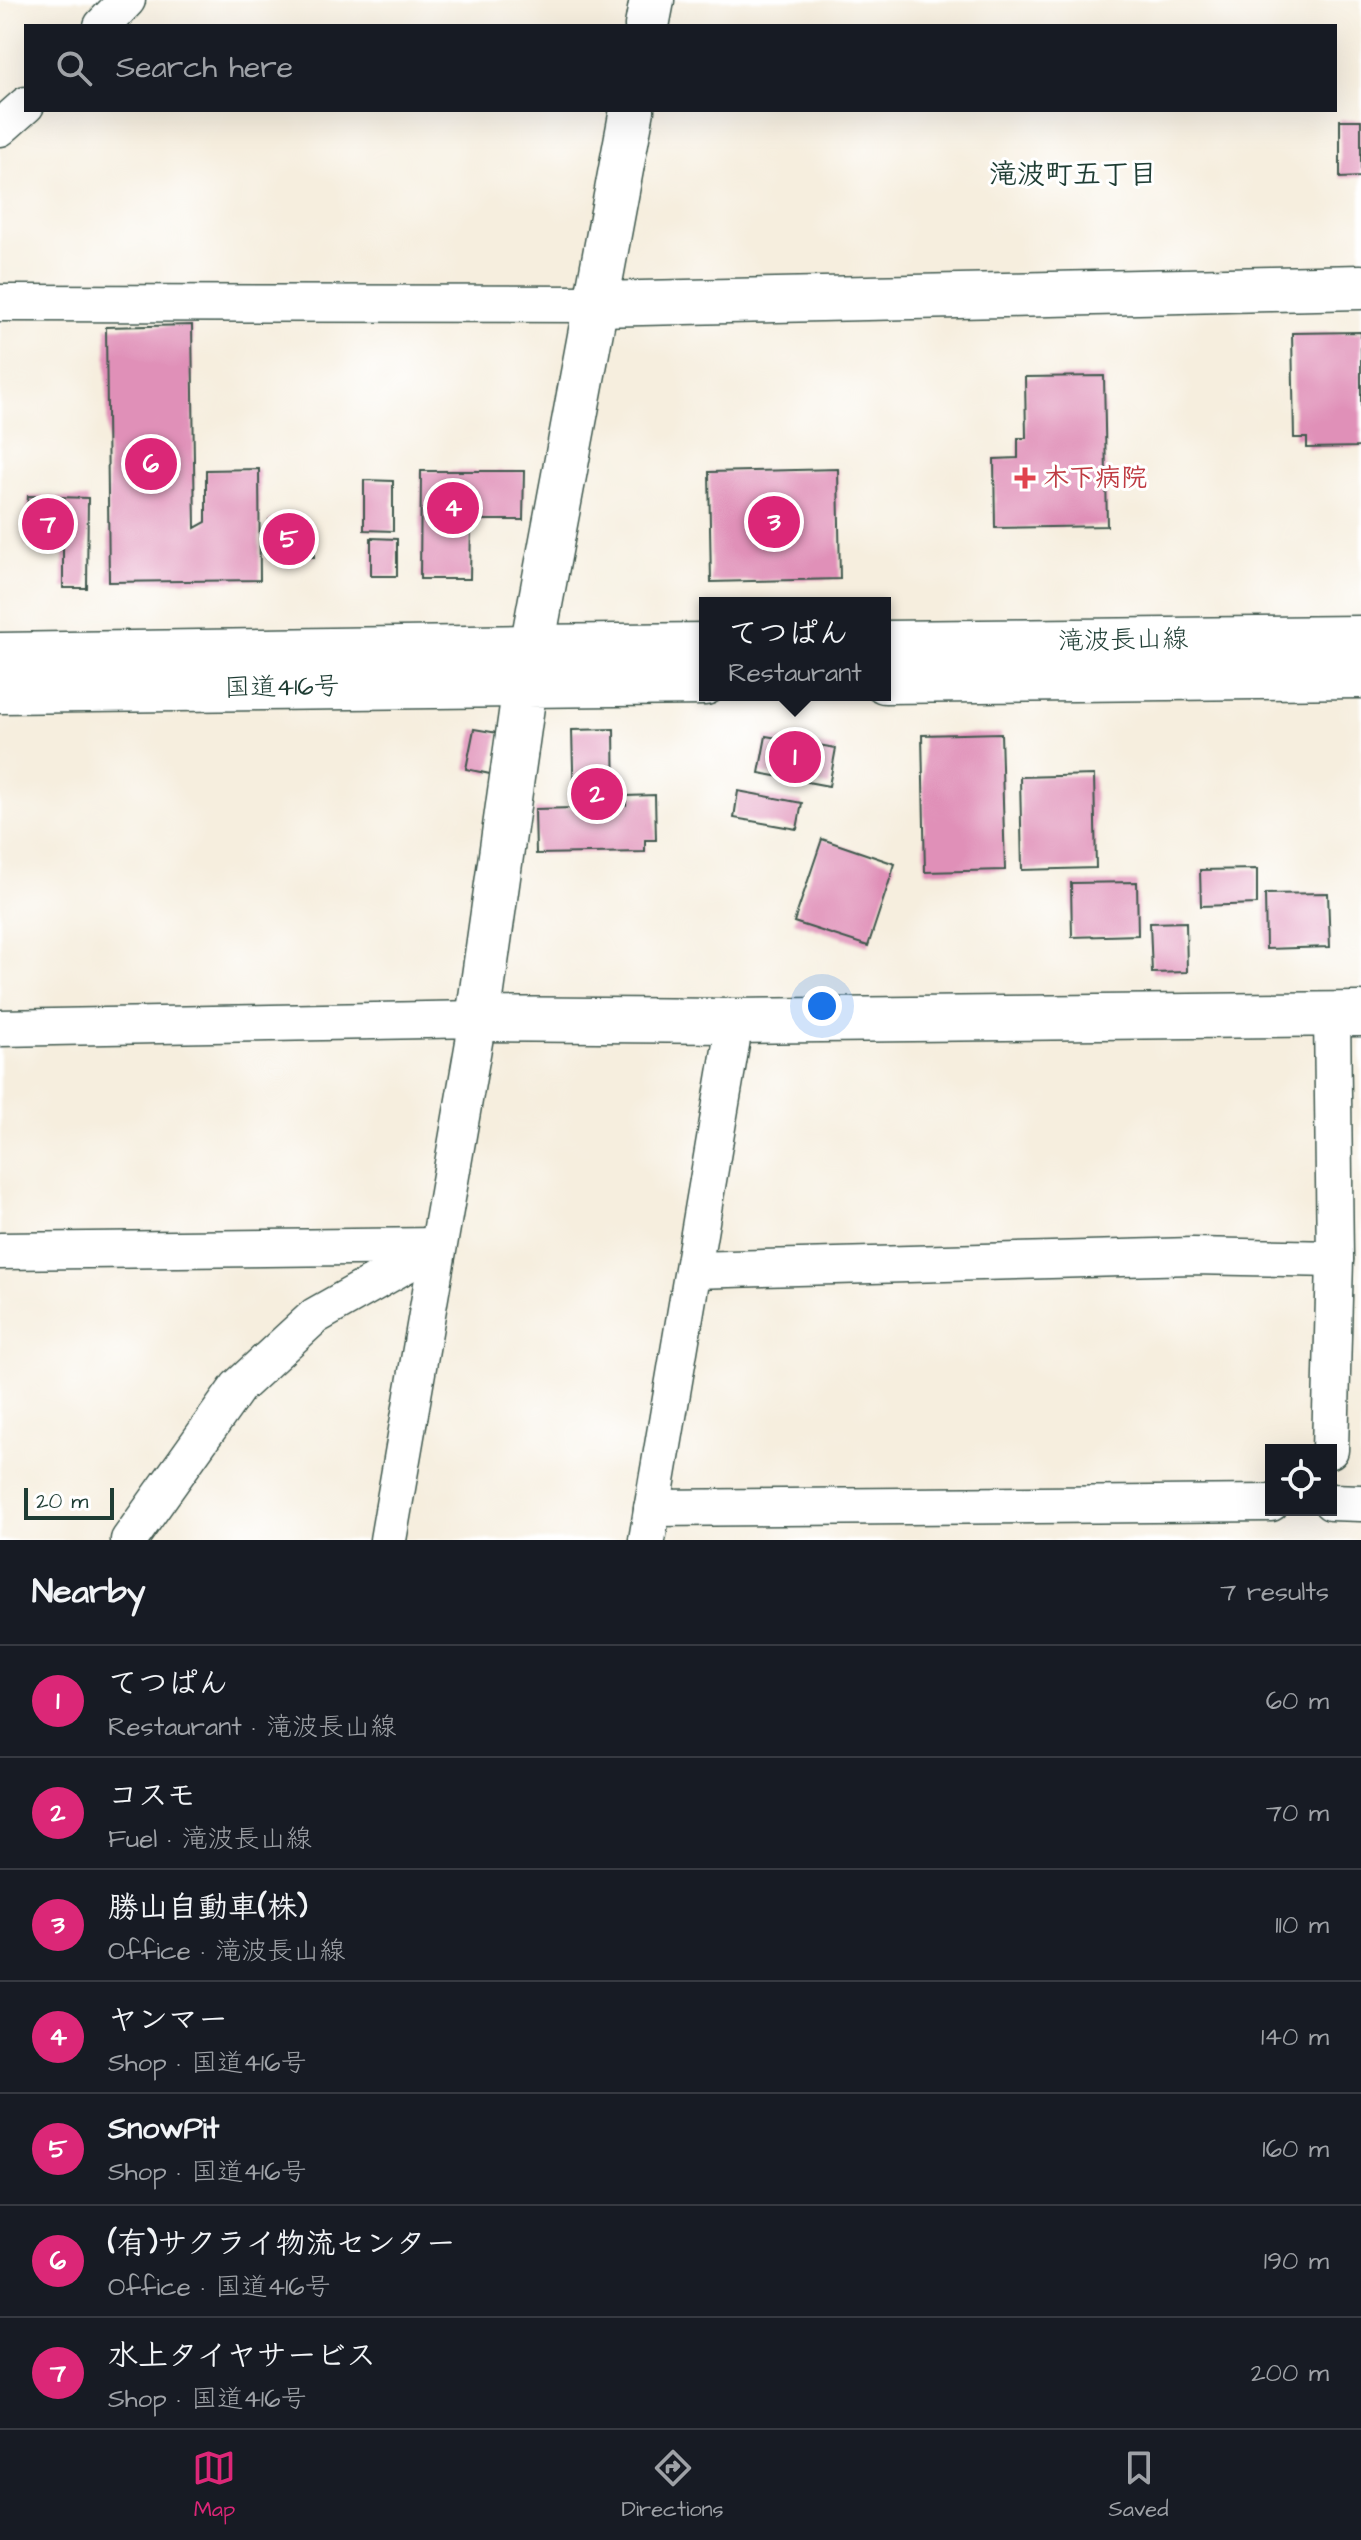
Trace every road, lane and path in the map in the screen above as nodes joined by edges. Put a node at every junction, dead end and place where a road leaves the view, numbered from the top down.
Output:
1 (127, 0) edge
2 (652, 0) edge
3 (104, 24) edge
4 (647, 24) edge
5 (24, 107) edge
6 (632, 112) edge
7 (0, 128) edge
8 (1361, 287) edge
9 (0, 303) edge
10 (598, 304) junction
11 (1361, 638) edge
12 (891, 643) edge
13 (699, 646) edge
14 (0, 655) edge
15 (529, 666) junction
16 (1361, 676) edge
17 (891, 681) edge
18 (699, 682) edge
19 (0, 691) edge
20 (1347, 1015) edge
21 (478, 1019) junction
22 (735, 1021) junction
23 (0, 1028) edge
24 (438, 1246) junction
25 (0, 1251) edge
26 (1335, 1259) junction
27 (694, 1270) junction
28 (1330, 1444) edge
29 (1337, 1502) edge
30 (1265, 1503) edge
31 (1361, 1503) edge
32 (650, 1524) edge
33 (129, 1540) edge
34 (388, 1540) edge

1 - 3 street
2 - 4 main road
5 - 7 street
6 - 10 main road
8 - 10 main road
9 - 10 street
10 - 15 main road
11 - 12 main road, 滝波長山線
13 - 15 main road
14 - 15 main road, 国道416号
15 - 18 main road
15 - 19 main road, 国道416号
15 - 21 main road
16 - 17 main road, 滝波長山線
20 - 22 main road
20 - 26 street
21 - 22 main road
21 - 23 street
21 - 24 street
22 - 27 street
24 - 25 street
24 - 33 street
24 - 34 street
26 - 27 street
26 - 28 street
27 - 32 street
29 - 31 street
30 - 32 street

